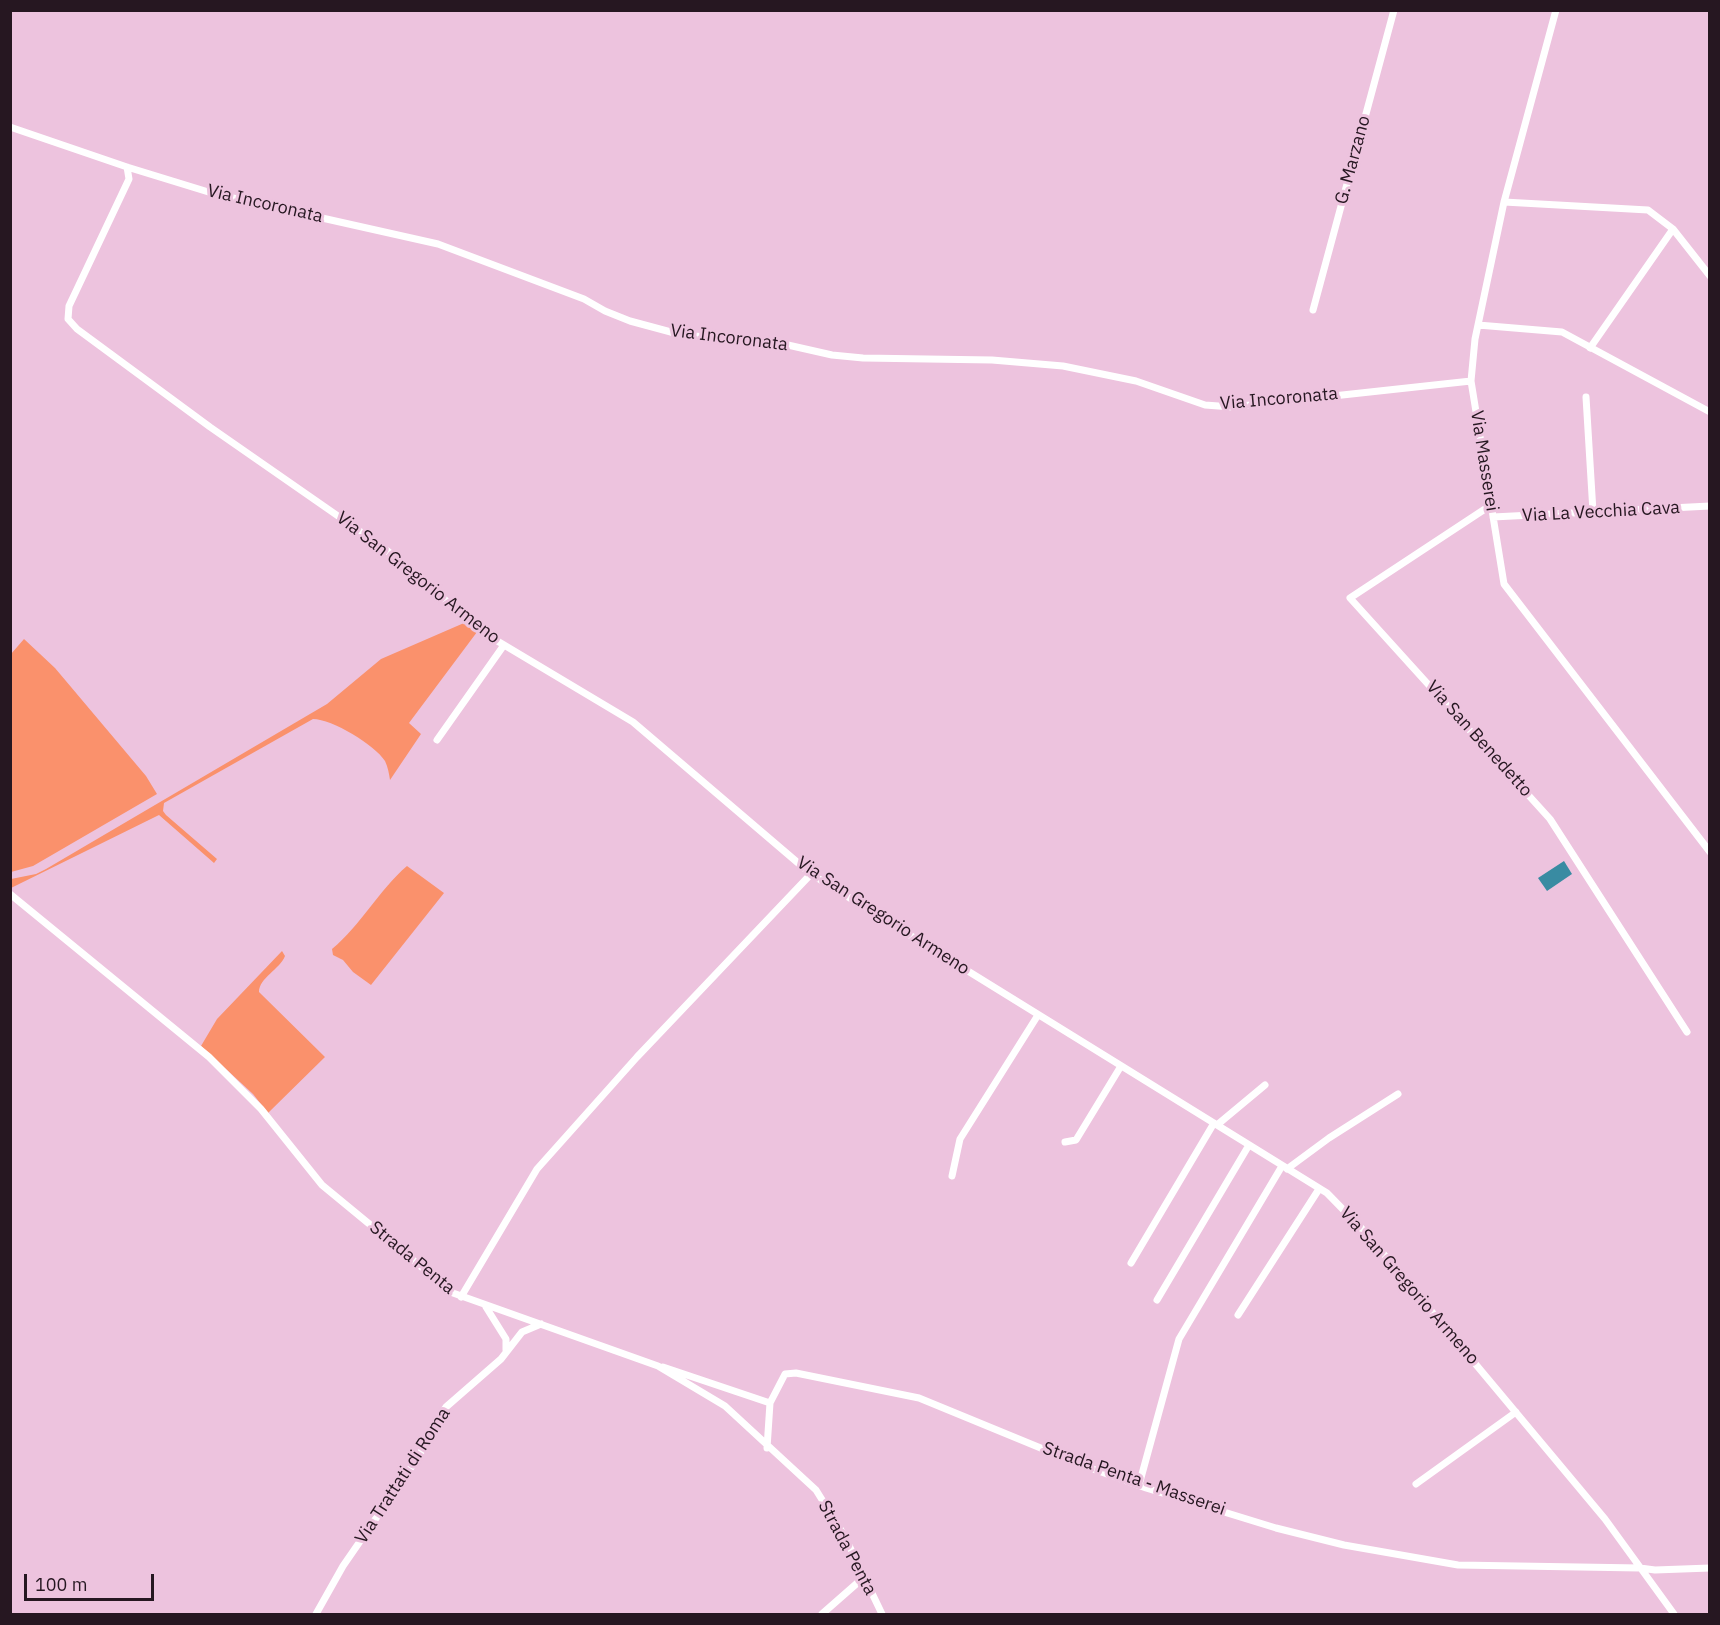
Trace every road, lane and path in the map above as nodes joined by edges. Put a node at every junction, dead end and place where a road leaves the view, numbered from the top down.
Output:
1 (1394, 10) edge
2 (1556, 10) edge
3 (10, 127) edge
4 (127, 167) junction
5 (1504, 202) junction
6 (1673, 229) junction
7 (1710, 276) edge
8 (1313, 310) dead end
9 (1478, 325) junction
10 (1590, 348) junction
11 (1471, 381) junction
12 (1586, 398) dead end
13 (1710, 412) edge
14 (1491, 506) junction
15 (1710, 506) edge
16 (1593, 512) junction
17 (1493, 517) junction
18 (504, 645) junction
19 (437, 740) dead end
20 (1710, 852) edge
21 (811, 874) junction
22 (10, 894) edge
23 (1038, 1015) junction
24 (1687, 1032) dead end
25 (1121, 1066) junction
26 (1265, 1085) dead end
27 (1398, 1094) dead end
28 (1215, 1124) junction
29 (1065, 1142) dead end
30 (1249, 1145) junction
31 (1285, 1167) junction
32 (952, 1176) dead end
33 (1319, 1189) junction
34 (1131, 1263) dead end
35 (461, 1297) junction
36 (1157, 1300) dead end
37 (485, 1306) junction
38 (1238, 1315) dead end
39 (541, 1324) junction
40 (506, 1350) junction
41 (658, 1366) junction
42 (770, 1403) junction
43 (1516, 1412) junction
44 (767, 1448) junction
45 (1416, 1484) dead end
46 (1140, 1485) junction
47 (1640, 1568) junction
48 (1710, 1568) edge
49 (863, 1578) junction
50 (316, 1614) edge
51 (822, 1614) edge
52 (882, 1614) edge
53 (1674, 1614) edge

1 - 8 street, G. Marzano
2 - 5 street, Via Masserei
3 - 4 street, Via Incoronata
4 - 11 street, Via Incoronata
4 - 18 street, Via San Gregorio Armeno
5 - 6 street
5 - 9 street, Via Masserei
6 - 7 street
6 - 10 street
9 - 10 street
9 - 11 street, Via Masserei
10 - 13 street
11 - 14 street, Via Masserei
12 - 16 street
14 - 17 street, Via Masserei
14 - 24 street, Via San Benedetto
15 - 16 street, Via La Vecchia Cava
16 - 17 street, Via La Vecchia Cava
17 - 20 street, Via Masserei
18 - 19 street
18 - 21 street, Via San Gregorio Armeno
21 - 23 street, Via San Gregorio Armeno
21 - 35 street
22 - 35 street, Strada Penta
23 - 25 street, Via San Gregorio Armeno
23 - 32 street
25 - 28 street, Via San Gregorio Armeno
25 - 29 street
26 - 28 street
27 - 31 street
28 - 30 street, Via San Gregorio Armeno
28 - 34 street
30 - 31 street, Via San Gregorio Armeno
30 - 36 street
31 - 33 street, Via San Gregorio Armeno
31 - 46 street
33 - 38 street
33 - 43 street, Via San Gregorio Armeno
35 - 37 street, Strada Penta
37 - 39 street, Strada Penta
37 - 40 street
39 - 40 street, Via Trattati di Roma
39 - 41 street, Strada Penta
40 - 50 street, Via Trattati di Roma
41 - 42 street
41 - 44 street, Strada Penta
42 - 44 street
42 - 46 street, Strada Penta - Masserei
43 - 45 street
43 - 47 street, Via San Gregorio Armeno
44 - 49 street, Strada Penta
46 - 47 street, Strada Penta - Masserei
47 - 48 street, Strada Penta - Masserei
47 - 53 street, Via San Gregorio Armeno
49 - 51 street
49 - 52 street, Strada Penta

